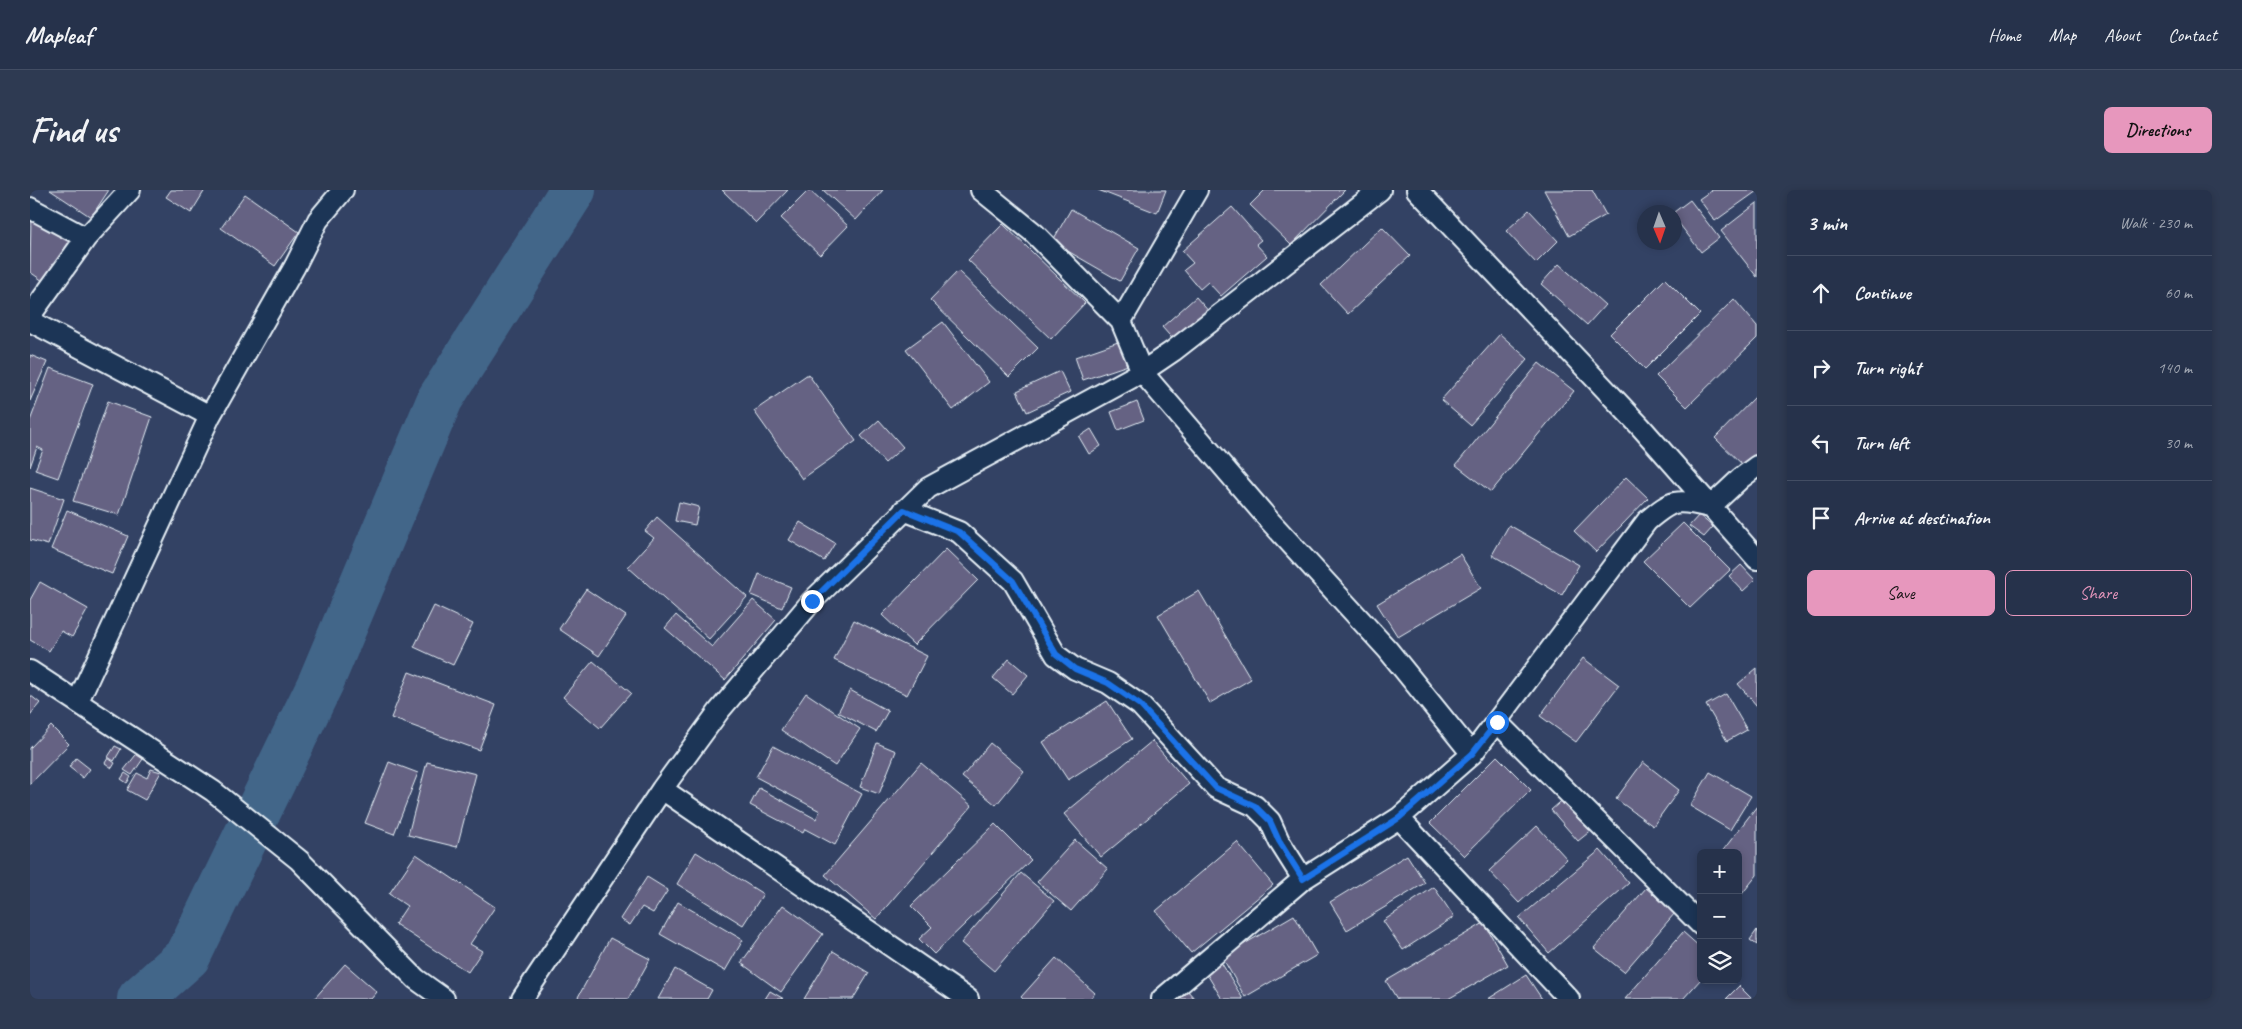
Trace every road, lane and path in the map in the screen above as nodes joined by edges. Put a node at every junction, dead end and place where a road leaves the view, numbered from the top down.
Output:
1 (130, 190) edge
2 (343, 190) edge
3 (980, 190) edge
4 (1197, 190) edge
5 (1380, 190) edge
6 (1417, 190) edge
7 (30, 208) edge
8 (86, 238) junction
9 (30, 316) edge
10 (30, 321) edge
11 (1121, 321) junction
12 (1142, 372) junction
13 (210, 416) junction
14 (1757, 466) edge
15 (1710, 507) junction
16 (904, 510) junction
17 (1757, 559) edge
18 (30, 671) edge
19 (78, 701) junction
20 (1497, 722) junction
21 (1472, 754) junction
22 (662, 789) junction
23 (1399, 818) junction
24 (1303, 879) junction
25 (1697, 921) edge
26 (444, 999) edge
27 (522, 999) edge
28 (968, 999) edge
29 (1162, 999) edge
30 (1569, 999) edge

1 - 8 street
2 - 13 street
3 - 11 street
4 - 11 street
5 - 12 street
6 - 15 street
7 - 8 street
8 - 9 street
10 - 13 street
11 - 12 street
12 - 16 street
12 - 21 street
13 - 19 street
14 - 15 street
15 - 17 street
15 - 20 street
16 - 22 street
16 - 24 street
18 - 19 street
19 - 26 street
20 - 21 street
20 - 25 street
21 - 23 street
22 - 27 street
22 - 28 street
23 - 24 street
23 - 30 street
24 - 29 street

